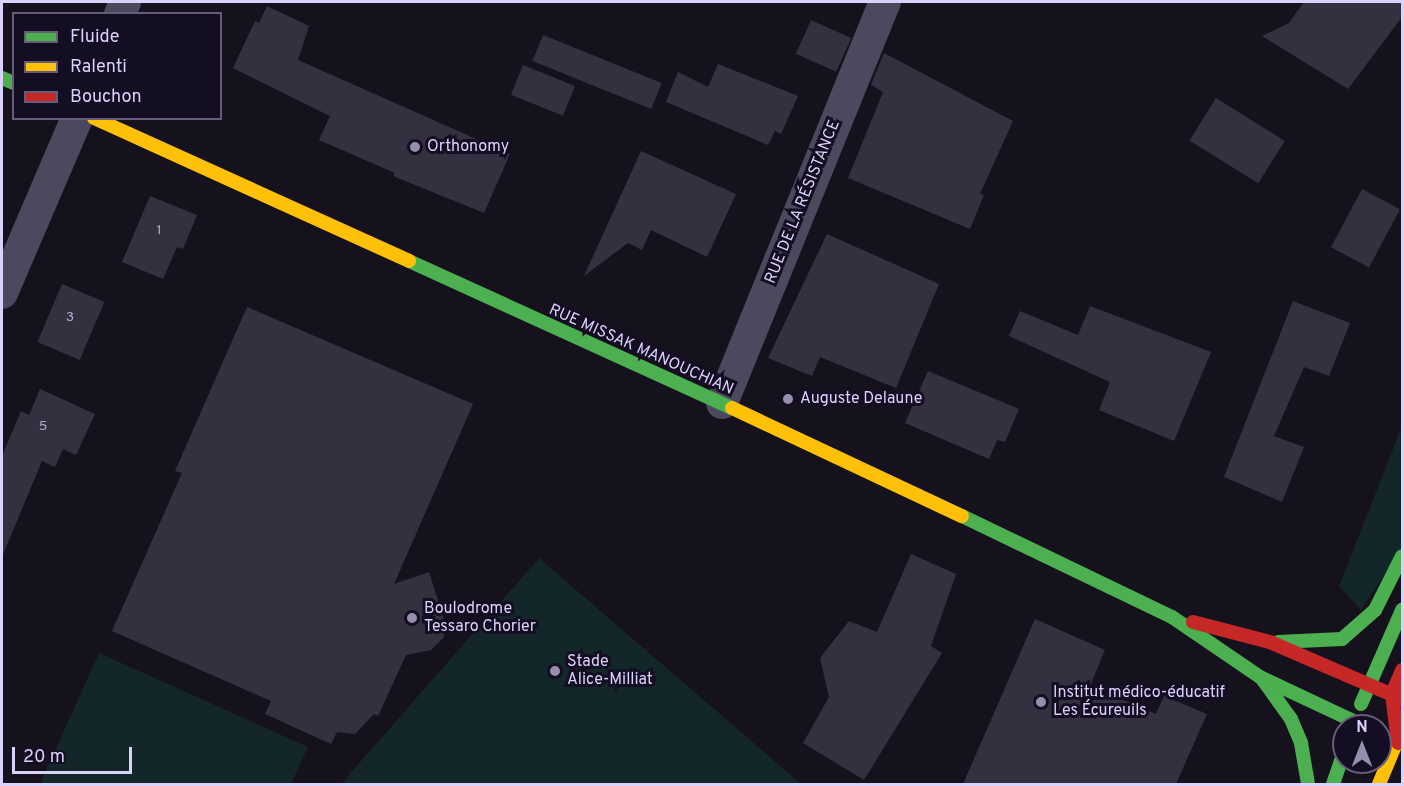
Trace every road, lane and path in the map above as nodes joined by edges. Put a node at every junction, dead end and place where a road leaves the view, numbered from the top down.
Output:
1 (885, 2) edge
2 (76, 120) edge
3 (98, 120) edge
4 (2, 293) edge
5 (722, 403) junction
6 (1402, 556) edge
7 (1402, 610) edge
8 (1172, 617) junction
9 (1209, 642) junction
10 (1270, 642) junction
11 (1269, 658) dead end
12 (1402, 670) edge
13 (1260, 677) junction
14 (1369, 685) junction
15 (1347, 695) dead end
16 (1397, 699) edge
17 (1367, 702) junction
18 (1340, 714) edge
19 (1366, 714) edge
20 (1400, 728) edge
21 (1400, 744) edge
22 (1308, 784) edge
23 (1379, 784) edge

1 - 5 street, RUE DE LA RÉSISTANCE
2 - 4 street
3 - 5 street, RUE MISSAK MANOUCHIAN
5 - 8 street, RUE MISSAK MANOUCHIAN
6 - 10 street
7 - 14 street
8 - 9 street, RUE MISSAK MANOUCHIAN
8 - 10 street, RUE MISSAK MANOUCHIAN
9 - 11 street
9 - 13 street, RUE MISSAK MANOUCHIAN
10 - 14 street, RUE MISSAK MANOUCHIAN
12 - 16 street
13 - 18 street, RUE MISSAK MANOUCHIAN
13 - 22 street
14 - 16 street, RUE MISSAK MANOUCHIAN
14 - 17 street
15 - 17 street
16 - 17 street
16 - 20 street
17 - 19 street
20 - 21 street
21 - 23 street

